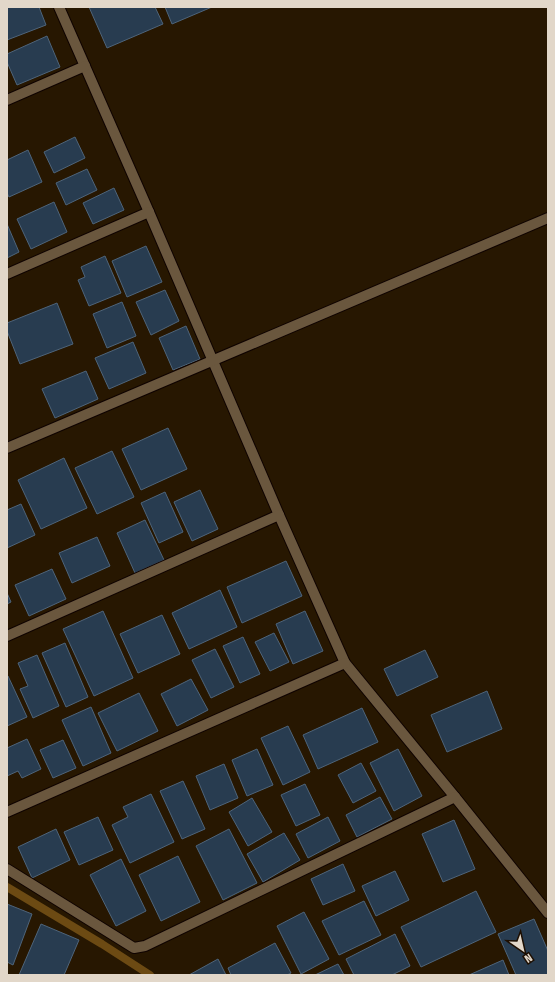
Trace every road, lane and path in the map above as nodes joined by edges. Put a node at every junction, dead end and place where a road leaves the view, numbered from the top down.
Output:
1 (59, 7) edge
2 (85, 66) junction
3 (7, 100) edge
4 (149, 212) junction
5 (548, 218) edge
6 (7, 274) edge
7 (213, 360) junction
8 (7, 448) edge
9 (279, 514) junction
10 (7, 636) edge
11 (345, 663) junction
12 (455, 797) junction
13 (7, 812) edge
14 (7, 869) edge
15 (548, 913) edge

1 - 2 lane
2 - 3 lane
2 - 4 lane
4 - 6 lane
4 - 7 lane
5 - 7 lane
7 - 8 lane
7 - 9 lane
9 - 10 lane
9 - 11 lane
11 - 12 lane
11 - 13 lane
12 - 14 lane
12 - 15 lane

